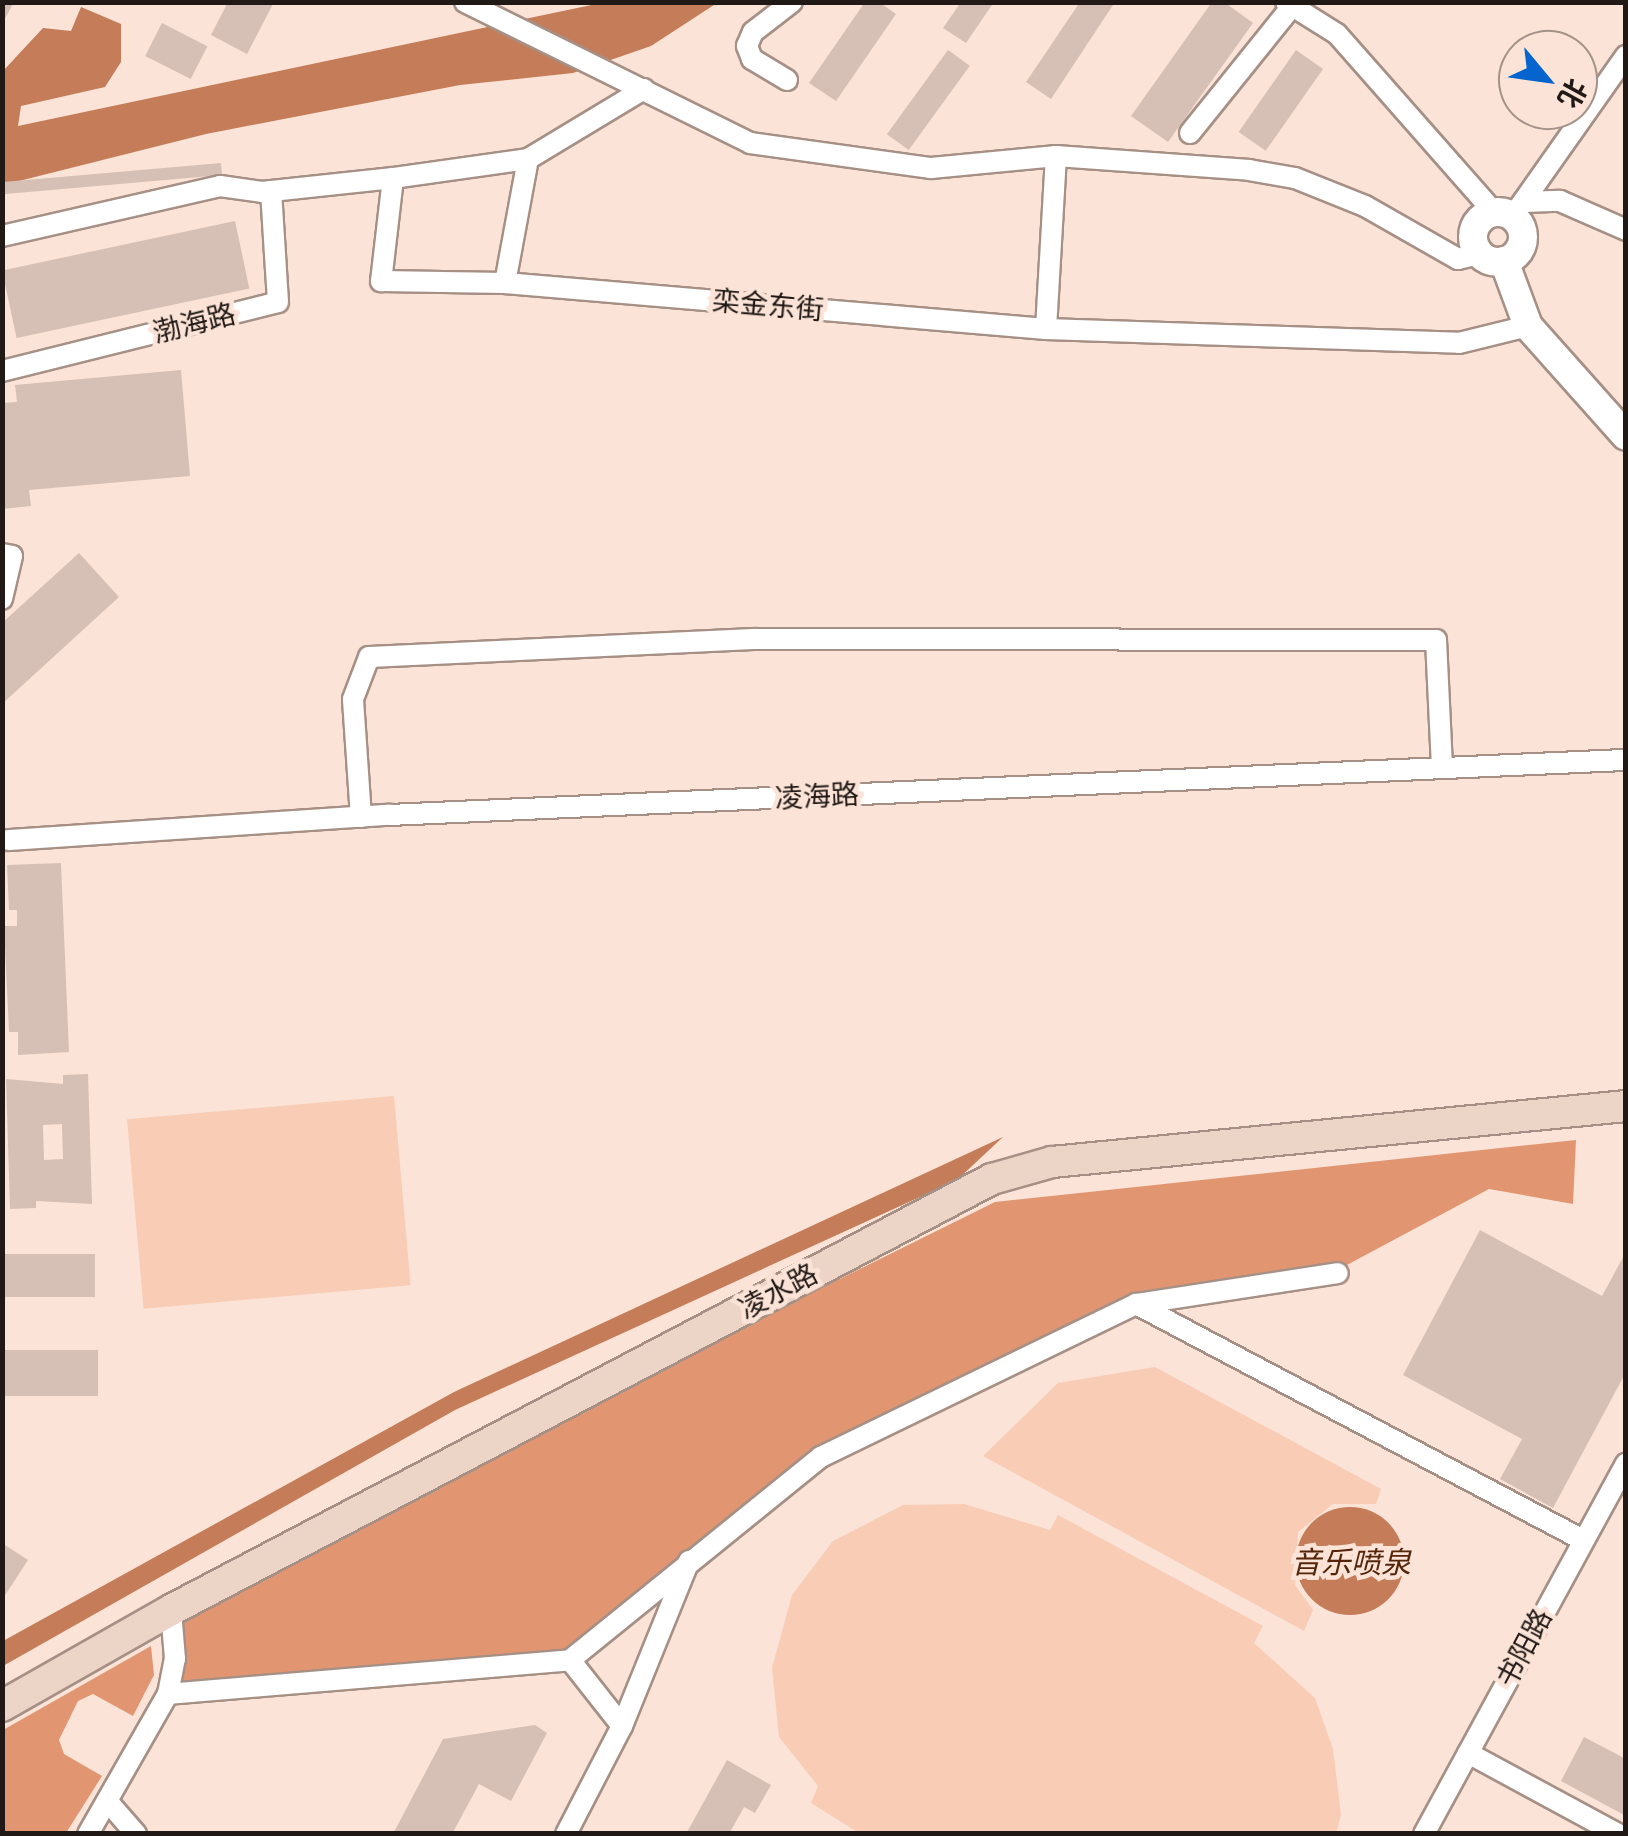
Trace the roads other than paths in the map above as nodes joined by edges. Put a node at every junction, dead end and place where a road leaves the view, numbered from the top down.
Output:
1 (792, 2) edge
2 (1289, 4) edge
3 (471, 5) edge
4 (1626, 56) edge
5 (787, 80) dead end
6 (634, 84) junction
7 (1190, 133) dead end
8 (1056, 156) junction
9 (528, 159) junction
10 (392, 178) junction
11 (271, 191) junction
12 (1510, 210) junction
13 (1626, 230) edge
14 (2, 236) edge
15 (1492, 257) junction
16 (505, 283) junction
17 (1528, 326) junction
18 (1046, 329) junction
19 (2, 371) edge
20 (1626, 436) edge
21 (2, 554) edge
22 (2, 599) edge
23 (1626, 760) edge
24 (1442, 768) junction
25 (361, 816) junction
26 (4, 836) edge
27 (1626, 1106) edge
28 (1338, 1273) dead end
29 (1136, 1304) junction
30 (1626, 1464) edge
31 (1583, 1540) junction
32 (690, 1559) junction
33 (171, 1610) junction
34 (570, 1660) junction
35 (168, 1694) junction
36 (2, 1706) edge
37 (622, 1726) junction
38 (1468, 1753) junction
39 (109, 1803) junction
40 (88, 1834) edge
41 (136, 1834) edge
42 (566, 1834) edge
43 (1424, 1834) edge
44 (1618, 1834) edge

1 - 5 street
2 - 7 street
2 - 12 street
3 - 6 street
4 - 12 street
6 - 8 street
6 - 9 street
8 - 15 street
8 - 18 street
9 - 10 street
9 - 16 street
10 - 11 street
10 - 16 street, 栾金东街
11 - 14 street
11 - 19 street, 渤海路
12 - 13 street
12 - 15 street
12 - 15 street
15 - 17 street
16 - 18 street, 栾金东街
17 - 18 street, 栾金东街
17 - 20 street
21 - 22 street
23 - 24 street, 凌海路
24 - 25 street, 凌海路
24 - 25 street
25 - 26 street, 凌海路
27 - 33 main road, 凌水路
28 - 29 street
29 - 31 street
29 - 32 street
30 - 31 street, 书阳路
31 - 38 street, 书阳路
32 - 34 street
32 - 37 street
33 - 35 street
33 - 36 main road, 凌水路
34 - 35 street
34 - 37 street
35 - 39 street
37 - 42 street
38 - 43 street, 书阳路
38 - 44 street
39 - 40 street
39 - 41 street

